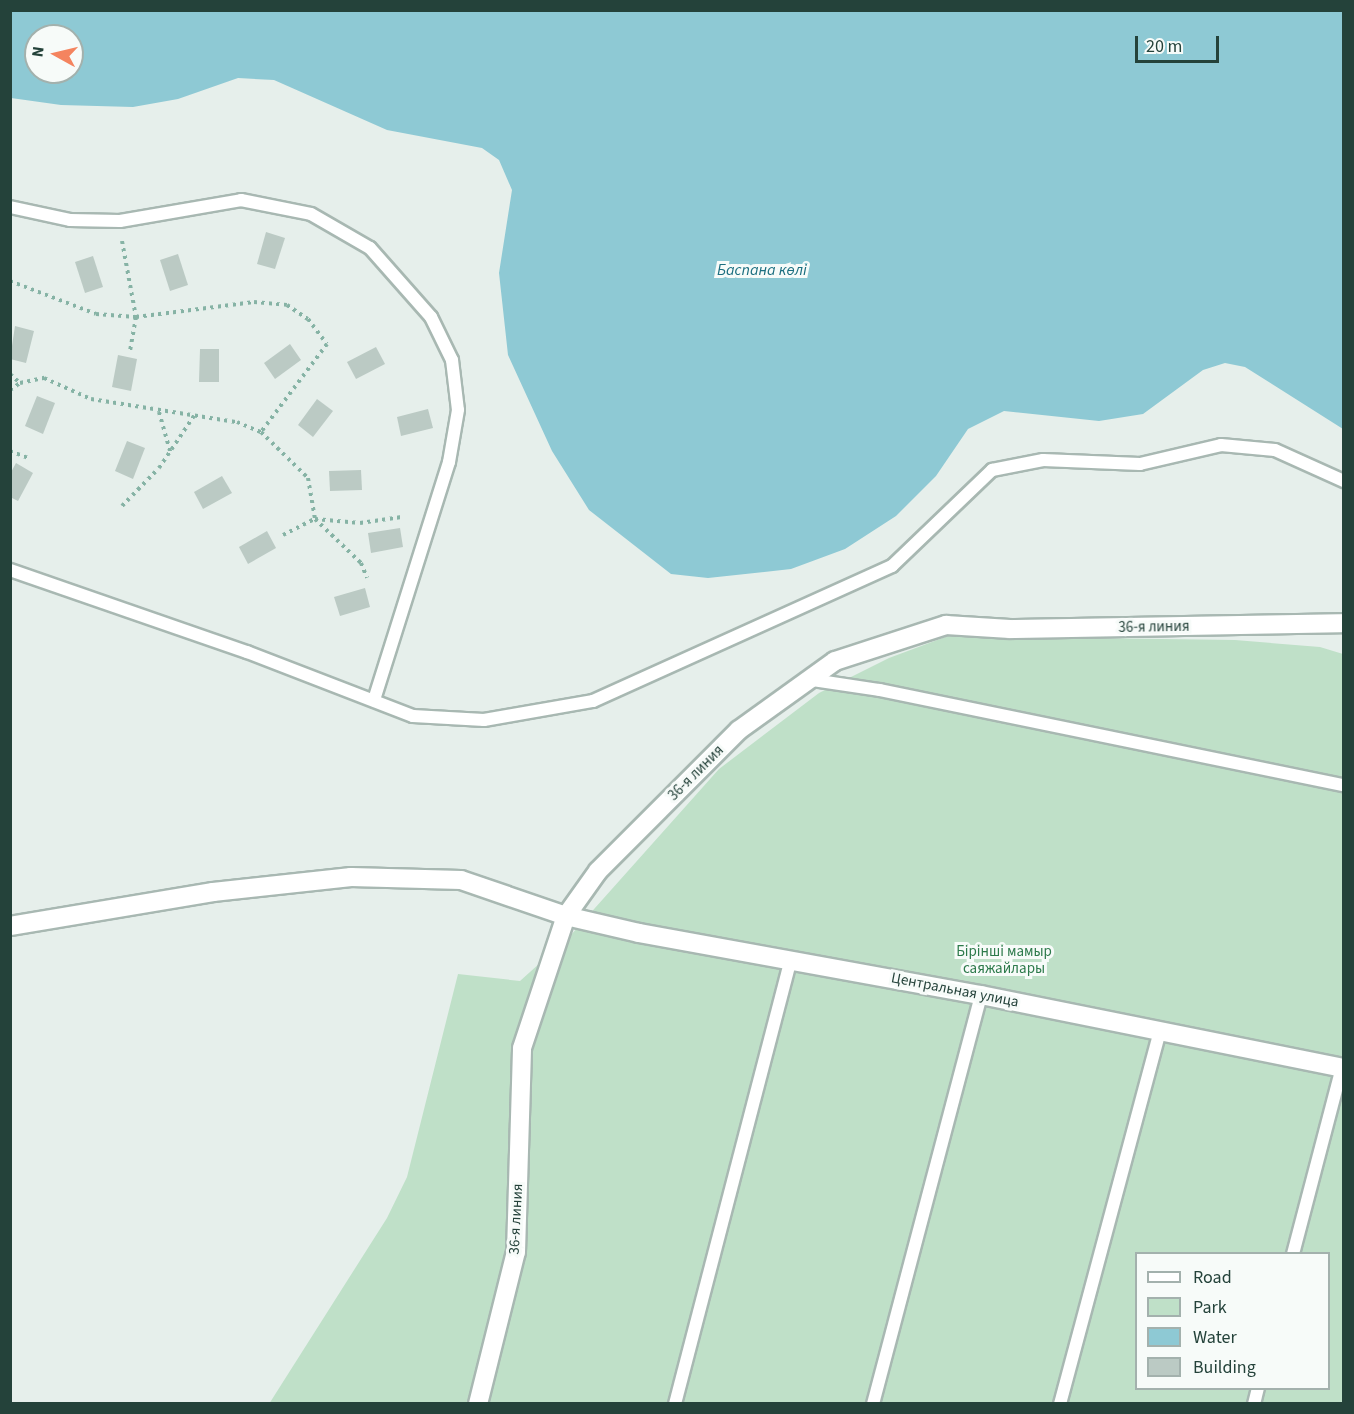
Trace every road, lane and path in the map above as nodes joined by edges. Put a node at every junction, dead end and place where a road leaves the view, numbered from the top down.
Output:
1 (10, 207) edge
2 (120, 220) junction
3 (10, 280) edge
4 (136, 317) junction
5 (130, 352) dead end
6 (10, 374) edge
7 (20, 383) junction
8 (10, 390) edge
9 (159, 412) junction
10 (194, 415) junction
11 (261, 432) junction
12 (10, 451) edge
13 (170, 452) junction
14 (31, 459) dead end
15 (1344, 481) edge
16 (122, 506) dead end
17 (402, 517) dead end
18 (315, 519) junction
19 (283, 535) dead end
20 (10, 570) edge
21 (367, 578) dead end
22 (1344, 623) edge
23 (806, 679) junction
24 (374, 700) junction
25 (1344, 785) edge
26 (566, 915) junction
27 (10, 926) edge
28 (791, 959) junction
29 (981, 995) junction
30 (1160, 1031) junction
31 (1343, 1067) edge
32 (1294, 1252) edge
33 (478, 1404) edge
34 (675, 1404) edge
35 (873, 1404) edge
36 (1060, 1404) edge

1 - 2 lane
2 - 4 path
2 - 24 lane
3 - 4 path
4 - 5 path
4 - 11 path
6 - 7 path
7 - 8 path
7 - 9 path
9 - 10 path
9 - 13 path
10 - 11 path
10 - 13 path
11 - 18 path
12 - 14 path
13 - 16 path
15 - 24 lane
17 - 18 path
18 - 19 path
18 - 21 path
20 - 24 lane
22 - 23 street, 36-я линия
23 - 25 lane
23 - 26 street, 36-я линия
26 - 27 street, Центральная улица
26 - 28 street, Центральная улица
26 - 33 street, 36-я линия
28 - 29 street, Центральная улица
28 - 34 lane
29 - 30 street, Центральная улица
29 - 35 lane
30 - 31 street, Центральная улица
30 - 36 lane
31 - 32 lane

